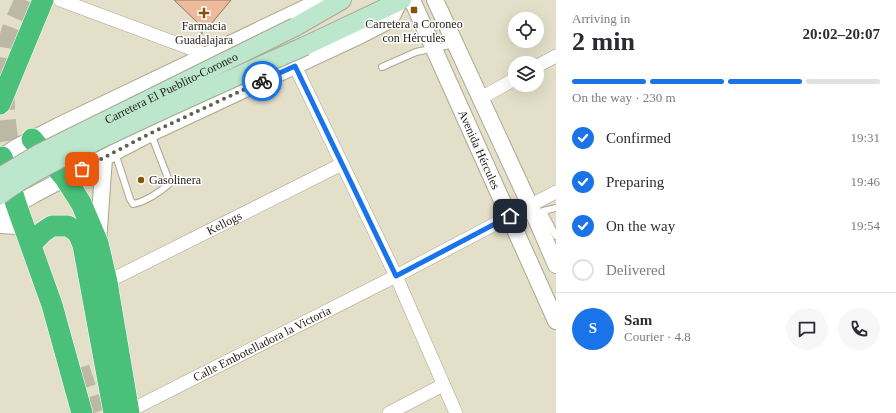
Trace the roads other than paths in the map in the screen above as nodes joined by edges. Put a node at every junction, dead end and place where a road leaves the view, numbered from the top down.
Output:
1 (43, 0) edge
2 (60, 0) edge
3 (322, 0) edge
4 (342, 0) edge
5 (435, 0) edge
6 (405, 1) edge
7 (455, 44) junction
8 (434, 49) junction
9 (202, 52) junction
10 (556, 56) edge
11 (544, 62) edge
12 (295, 66) junction
13 (382, 67) dead end
14 (508, 83) edge
15 (480, 98) junction
16 (0, 104) edge
17 (151, 133) junction
18 (8, 155) edge
19 (109, 155) junction
20 (342, 164) junction
21 (65, 178) junction
22 (556, 192) edge
23 (5, 204) edge
24 (556, 208) edge
25 (536, 210) junction
26 (510, 216) junction
27 (0, 226) edge
28 (28, 236) junction
29 (556, 236) edge
30 (98, 244) junction
31 (556, 265) edge
32 (396, 276) junction
33 (107, 282) junction
34 (556, 321) edge
35 (443, 385) junction
36 (124, 412) edge
37 (82, 413) edge
38 (389, 413) edge
39 (456, 413) edge

1 - 16 highway
2 - 9 street
3 - 9 street
4 - 18 main road, Carretera El Pueblito-Coroneo, bridge
5 - 7 street, Avenida Hércules
6 - 8 street, Avenida Hércules
6 - 12 street
6 - 23 main road, Carretera El Pueblito-Coroneo, bridge
7 - 8 lane
7 - 15 street, Avenida Hércules
8 - 13 lane
8 - 26 street, Avenida Hércules
9 - 18 street
10 - 11 street
12 - 17 street
12 - 20 street
14 - 15 street
15 - 25 street, Avenida Hércules
17 - 19 street
17 - 19 lane
18 - 21 highway
18 - 23 highway
19 - 21 street
19 - 30 street
20 - 32 street
20 - 33 street, Kellogs
21 - 23 street
21 - 30 highway
22 - 25 street, Calle Embotelladora la Victoria
23 - 28 highway
24 - 25 lane
25 - 26 street, Calle Embotelladora la Victoria
25 - 29 lane
25 - 31 street, Avenida Hércules
26 - 32 street, Calle Embotelladora la Victoria
26 - 34 street, Avenida Hércules
27 - 28 street
28 - 36 highway
28 - 37 highway
30 - 33 highway
32 - 35 street
32 - 36 street, Calle Embotelladora la Victoria
33 - 36 highway
35 - 38 street
35 - 39 street

